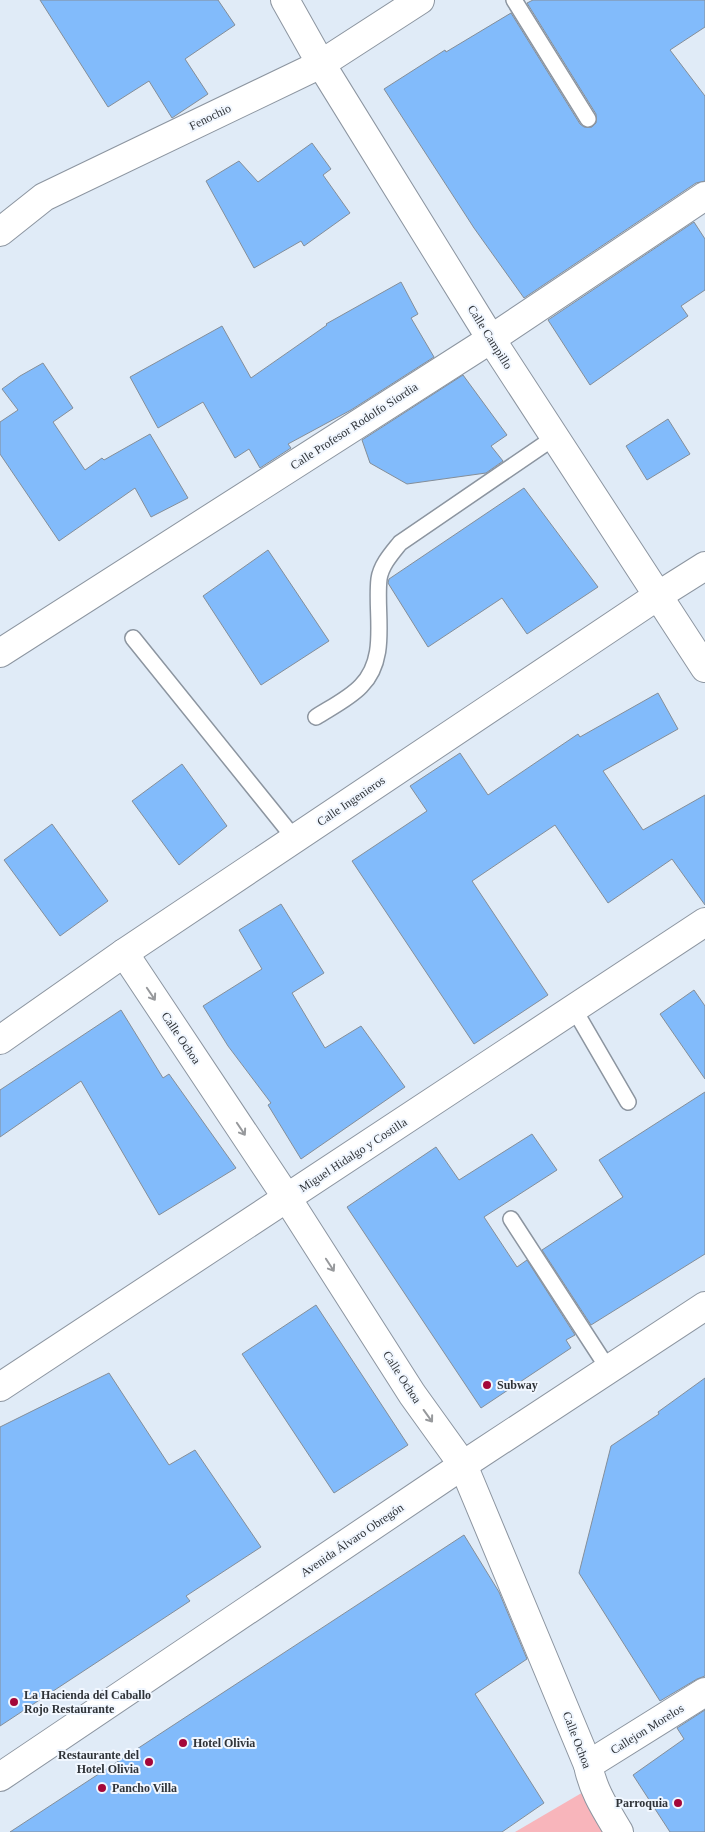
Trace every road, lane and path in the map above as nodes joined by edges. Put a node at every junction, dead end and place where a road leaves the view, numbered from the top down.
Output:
1 (285, 0) edge
2 (420, 0) edge
3 (514, 0) edge
4 (321, 64) junction
5 (588, 119) dead end
6 (705, 196) edge
7 (0, 232) edge
8 (490, 338) junction
9 (555, 437) junction
10 (705, 566) edge
11 (659, 595) junction
12 (133, 638) dead end
13 (0, 653) edge
14 (705, 668) edge
15 (316, 717) dead end
16 (295, 839) junction
17 (705, 922) edge
18 (124, 953) junction
19 (574, 1009) junction
20 (0, 1040) edge
21 (628, 1102) dead end
22 (287, 1198) junction
23 (511, 1219) dead end
24 (705, 1306) edge
25 (609, 1370) junction
26 (0, 1387) edge
27 (463, 1465) junction
28 (705, 1692) edge
29 (588, 1766) junction
30 (0, 1777) edge
31 (620, 1832) edge

1 - 4 street, Calle Campillo
2 - 4 street, Fenochio
3 - 5 lane
4 - 7 street, Fenochio
4 - 8 street, Calle Campillo
6 - 8 street, Calle Profesor Rodolfo Siordia
8 - 9 street, Calle Campillo
8 - 13 street, Calle Profesor Rodolfo Siordia
9 - 11 street, Calle Campillo
9 - 15 lane
10 - 11 street, Calle Ingenieros
11 - 14 street, Calle Campillo
11 - 16 street, Calle Ingenieros
12 - 16 lane
16 - 18 street, Calle Ingenieros
17 - 19 street, Miguel Hidalgo y Costilla
18 - 20 street, Calle Ingenieros
18 -> 22 street, Calle Ochoa
19 - 21 lane
19 - 22 street, Miguel Hidalgo y Costilla
22 - 26 street, Miguel Hidalgo y Costilla
22 -> 27 street, Calle Ochoa
23 - 25 lane
24 - 25 street, Avenida Álvaro Obregón
25 - 27 street, Avenida Álvaro Obregón
27 - 29 street, Calle Ochoa
27 - 30 street, Avenida Álvaro Obregón
28 - 29 street, Callejon Morelos
29 - 31 street, Calle Ochoa

